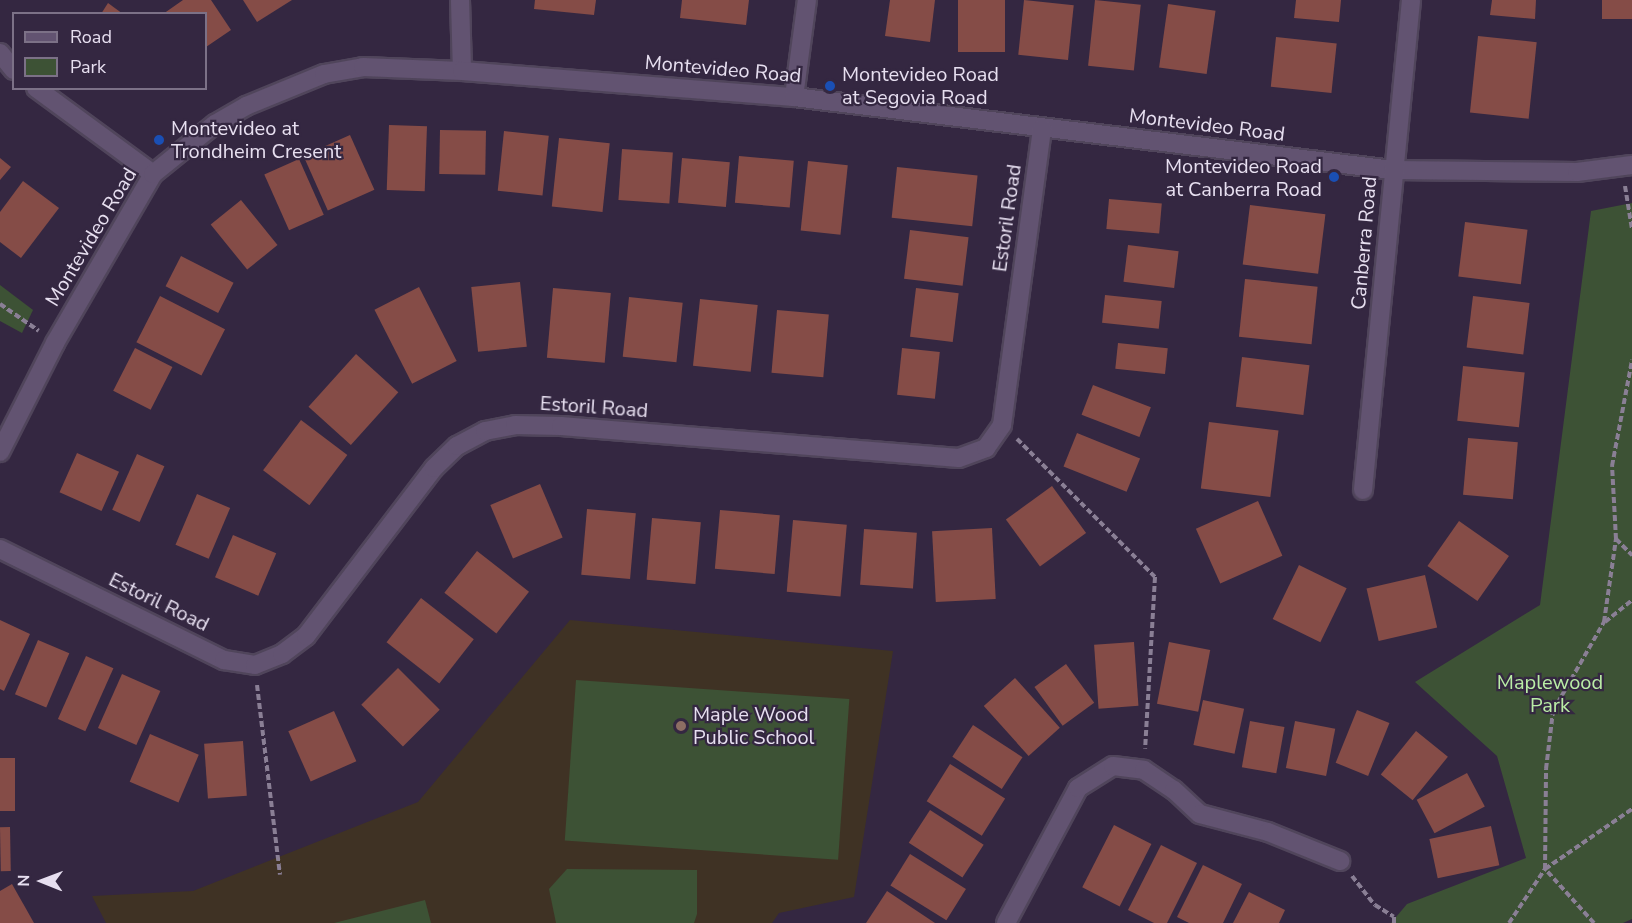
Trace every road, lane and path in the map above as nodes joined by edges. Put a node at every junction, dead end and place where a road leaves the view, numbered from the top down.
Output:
1 (460, 0) edge
2 (807, 0) edge
3 (1411, 0) edge
4 (0, 53) edge
5 (12, 68) edge
6 (462, 71) junction
7 (39, 90) edge
8 (794, 97) junction
9 (1042, 128) junction
10 (1627, 166) edge
11 (1393, 170) junction
12 (153, 174) junction
13 (1632, 229) edge
14 (0, 303) edge
15 (55, 343) junction
16 (1632, 360) edge
17 (1002, 425) junction
18 (0, 452) edge
19 (1363, 490) dead end
20 (1616, 539) junction
21 (0, 549) edge
22 (1632, 555) edge
23 (1632, 600) edge
24 (1604, 622) junction
25 (255, 665) junction
26 (1144, 770) junction
27 (1632, 809) edge
28 (1340, 861) joint
29 (1545, 869) junction
30 (280, 875) dead end
31 (1006, 923) edge
32 (1394, 923) edge
33 (1509, 923) edge
34 (1594, 923) edge

1 - 6 street
2 - 8 street
3 - 11 street, Canberra Road
4 - 5 street
6 - 8 street, Montevideo Road
6 - 12 street, Montevideo Road
7 - 12 street
8 - 9 street, Montevideo Road
9 - 11 street, Montevideo Road
9 - 17 street, Estoril Road
10 - 11 street, Montevideo Road
10 - 13 path
11 - 19 street, Canberra Road
12 - 15 street, Montevideo Road
14 - 15 path
15 - 18 street, Montevideo Road
16 - 20 path
17 - 25 street, Estoril Road
17 - 26 path
20 - 22 path
20 - 24 path
21 - 25 street, Estoril Road
23 - 24 path
24 - 29 path
25 - 30 path
26 - 28 street
26 - 31 street
27 - 29 path
28 - 32 path
29 - 33 path
29 - 34 path

